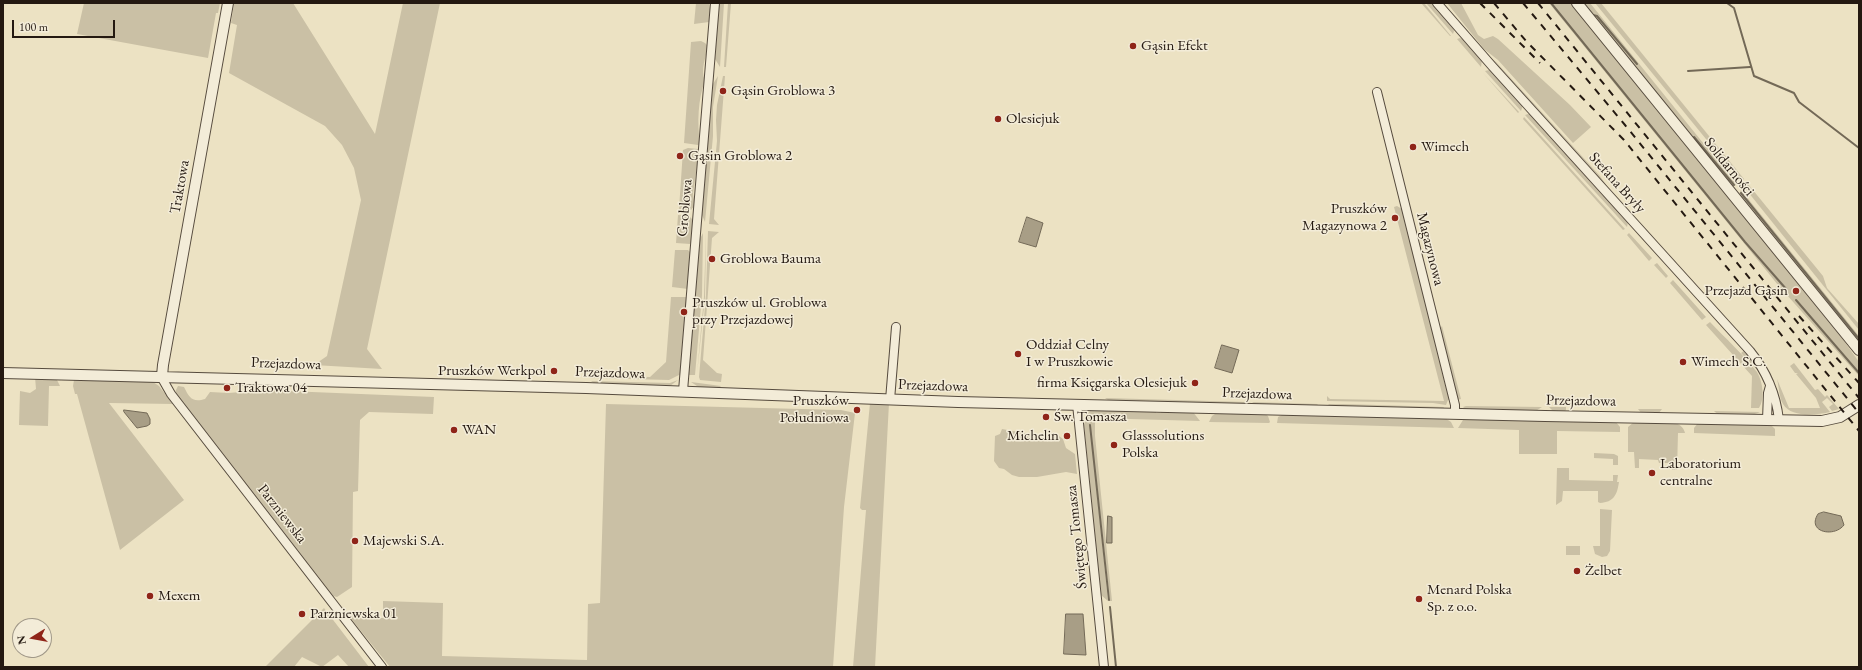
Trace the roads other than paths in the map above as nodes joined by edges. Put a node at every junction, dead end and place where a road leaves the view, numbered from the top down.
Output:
1 (228, 3) edge
2 (715, 3) edge
3 (1437, 3) edge
4 (1577, 3) edge
5 (1377, 92) dead end
6 (896, 327) dead end
7 (1859, 350) edge
8 (3, 372) edge
9 (162, 376) junction
10 (1770, 386) junction
11 (684, 391) junction
12 (890, 400) junction
13 (1077, 404) junction
14 (1859, 405) edge
15 (1455, 414) junction
16 (1767, 420) junction
17 (1779, 420) junction
18 (382, 667) edge
19 (1104, 667) edge

1 - 9 street, Traktowa
2 - 11 street, Groblowa
3 - 10 street, Stefana Bryły
4 - 7 street, Solidarności
5 - 15 street, Magazynowa
6 - 12 street
8 - 9 street, Przejazdowa
9 - 11 street, Przejazdowa
9 - 18 street, Parzniewska
10 - 16 street
10 - 17 street, Stefana Bryły
11 - 12 street, Przejazdowa
12 - 13 street, Przejazdowa
13 - 15 street, Przejazdowa
13 - 19 street, Świętego Tomasza
14 - 17 street, Przejazdowa
15 - 16 street, Przejazdowa
16 - 17 street, Przejazdowa

